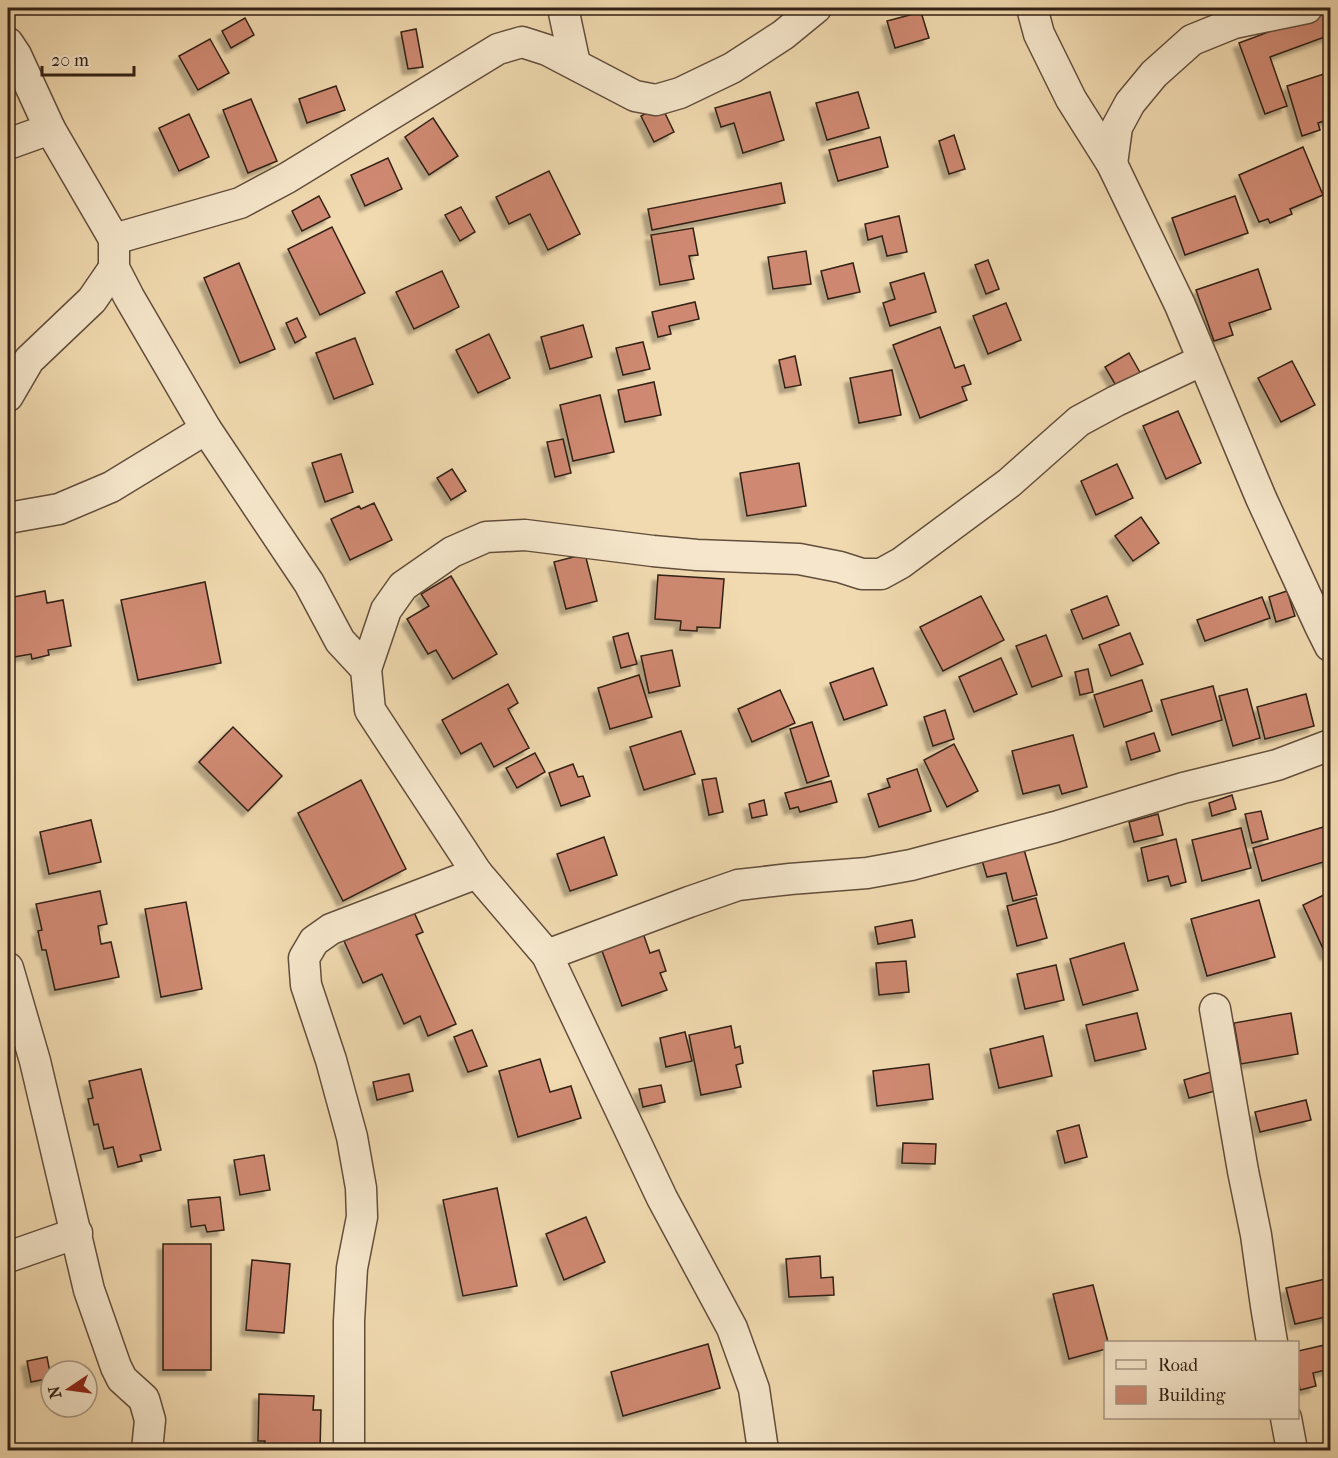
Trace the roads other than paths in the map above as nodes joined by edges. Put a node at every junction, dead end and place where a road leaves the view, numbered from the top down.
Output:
1 (563, 8) edge
2 (816, 8) edge
3 (1032, 8) edge
4 (1307, 8) edge
5 (8, 43) edge
6 (575, 64) junction
7 (50, 129) junction
8 (8, 144) edge
9 (1112, 164) junction
10 (114, 254) junction
11 (1203, 360) junction
12 (8, 396) edge
13 (206, 429) junction
14 (8, 518) edge
15 (1330, 645) edge
16 (366, 669) junction
17 (1330, 746) edge
18 (477, 873) junction
19 (547, 955) junction
20 (8, 968) edge
21 (1215, 1010) dead end
22 (76, 1233) junction
23 (8, 1257) edge
24 (1272, 1341) edge
25 (1286, 1419) edge
26 (147, 1450) edge
27 (349, 1450) edge
28 (763, 1450) edge
29 (1292, 1450) edge

1 - 6 street
2 - 6 street
3 - 9 street
4 - 9 street
5 - 7 street
6 - 10 street
7 - 8 street
7 - 10 street
9 - 11 street
10 - 12 street
10 - 13 street
11 - 15 street
11 - 16 street
13 - 14 street
13 - 16 street
16 - 18 street
17 - 19 street
18 - 19 street
18 - 27 street
19 - 28 street
20 - 22 street
21 - 24 street
22 - 23 street
22 - 26 street
25 - 29 street

